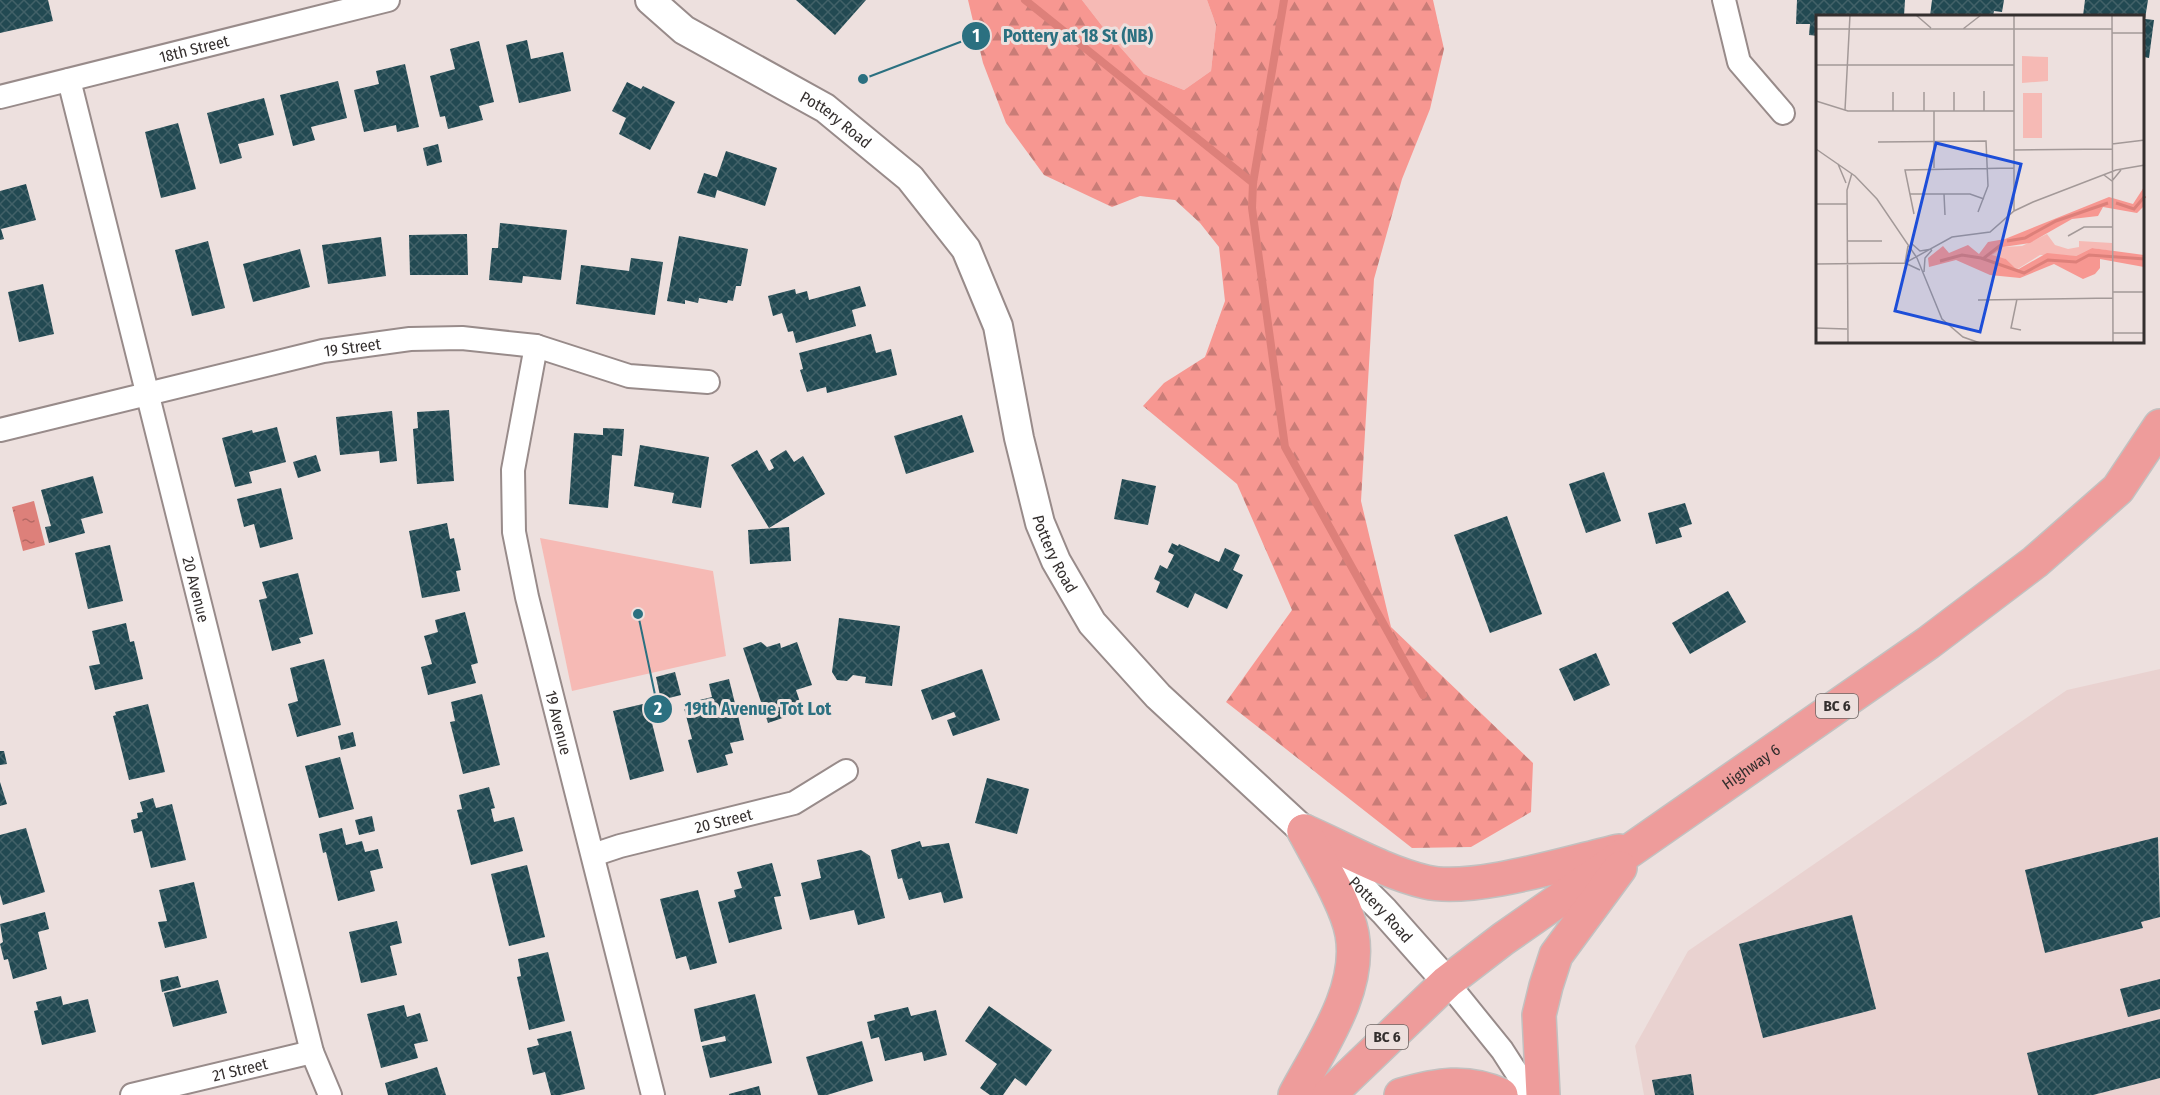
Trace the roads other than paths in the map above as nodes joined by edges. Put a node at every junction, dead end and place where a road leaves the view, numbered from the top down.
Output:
1 (388, 0) edge
2 (650, 0) edge
3 (1724, 0) edge
4 (69, 80) junction
5 (0, 97) edge
6 (1783, 113) dead end
7 (536, 346) junction
8 (708, 382) dead end
9 (148, 393) junction
10 (2160, 426) edge
11 (0, 430) edge
12 (846, 771) dead end
13 (1304, 831) junction
14 (1635, 847) junction
15 (593, 855) junction
16 (1447, 982) junction
17 (312, 1052) junction
18 (132, 1095) edge
19 (330, 1095) edge
20 (653, 1095) edge
21 (1295, 1095) edge
22 (1329, 1095) edge
23 (1401, 1095) edge
24 (1501, 1095) edge
25 (1531, 1095) edge
26 (1543, 1095) edge

1 - 4 street, 18th Street
2 - 13 street, Pottery Road
3 - 6 street
4 - 5 street, 18th Street
4 - 9 street, 20 Avenue
7 - 8 street, 19 Street
7 - 9 street, 19 Street
7 - 15 street, 19 Avenue
9 - 11 street, 19 Street
9 - 17 street, 20 Avenue
10 - 14 main road, Highway 6 / BC 6
12 - 15 street, 20 Street
13 - 14 main road
13 - 16 street, Pottery Road
13 - 21 main road
14 - 16 main road, Highway 6 / BC 6
14 - 26 main road
15 - 20 street, 19 Avenue
16 - 22 main road, Highway 6 / BC 6
16 - 25 street, Pottery Road
17 - 18 street, 21 Street
17 - 19 street, 20 Avenue
23 - 24 main road

